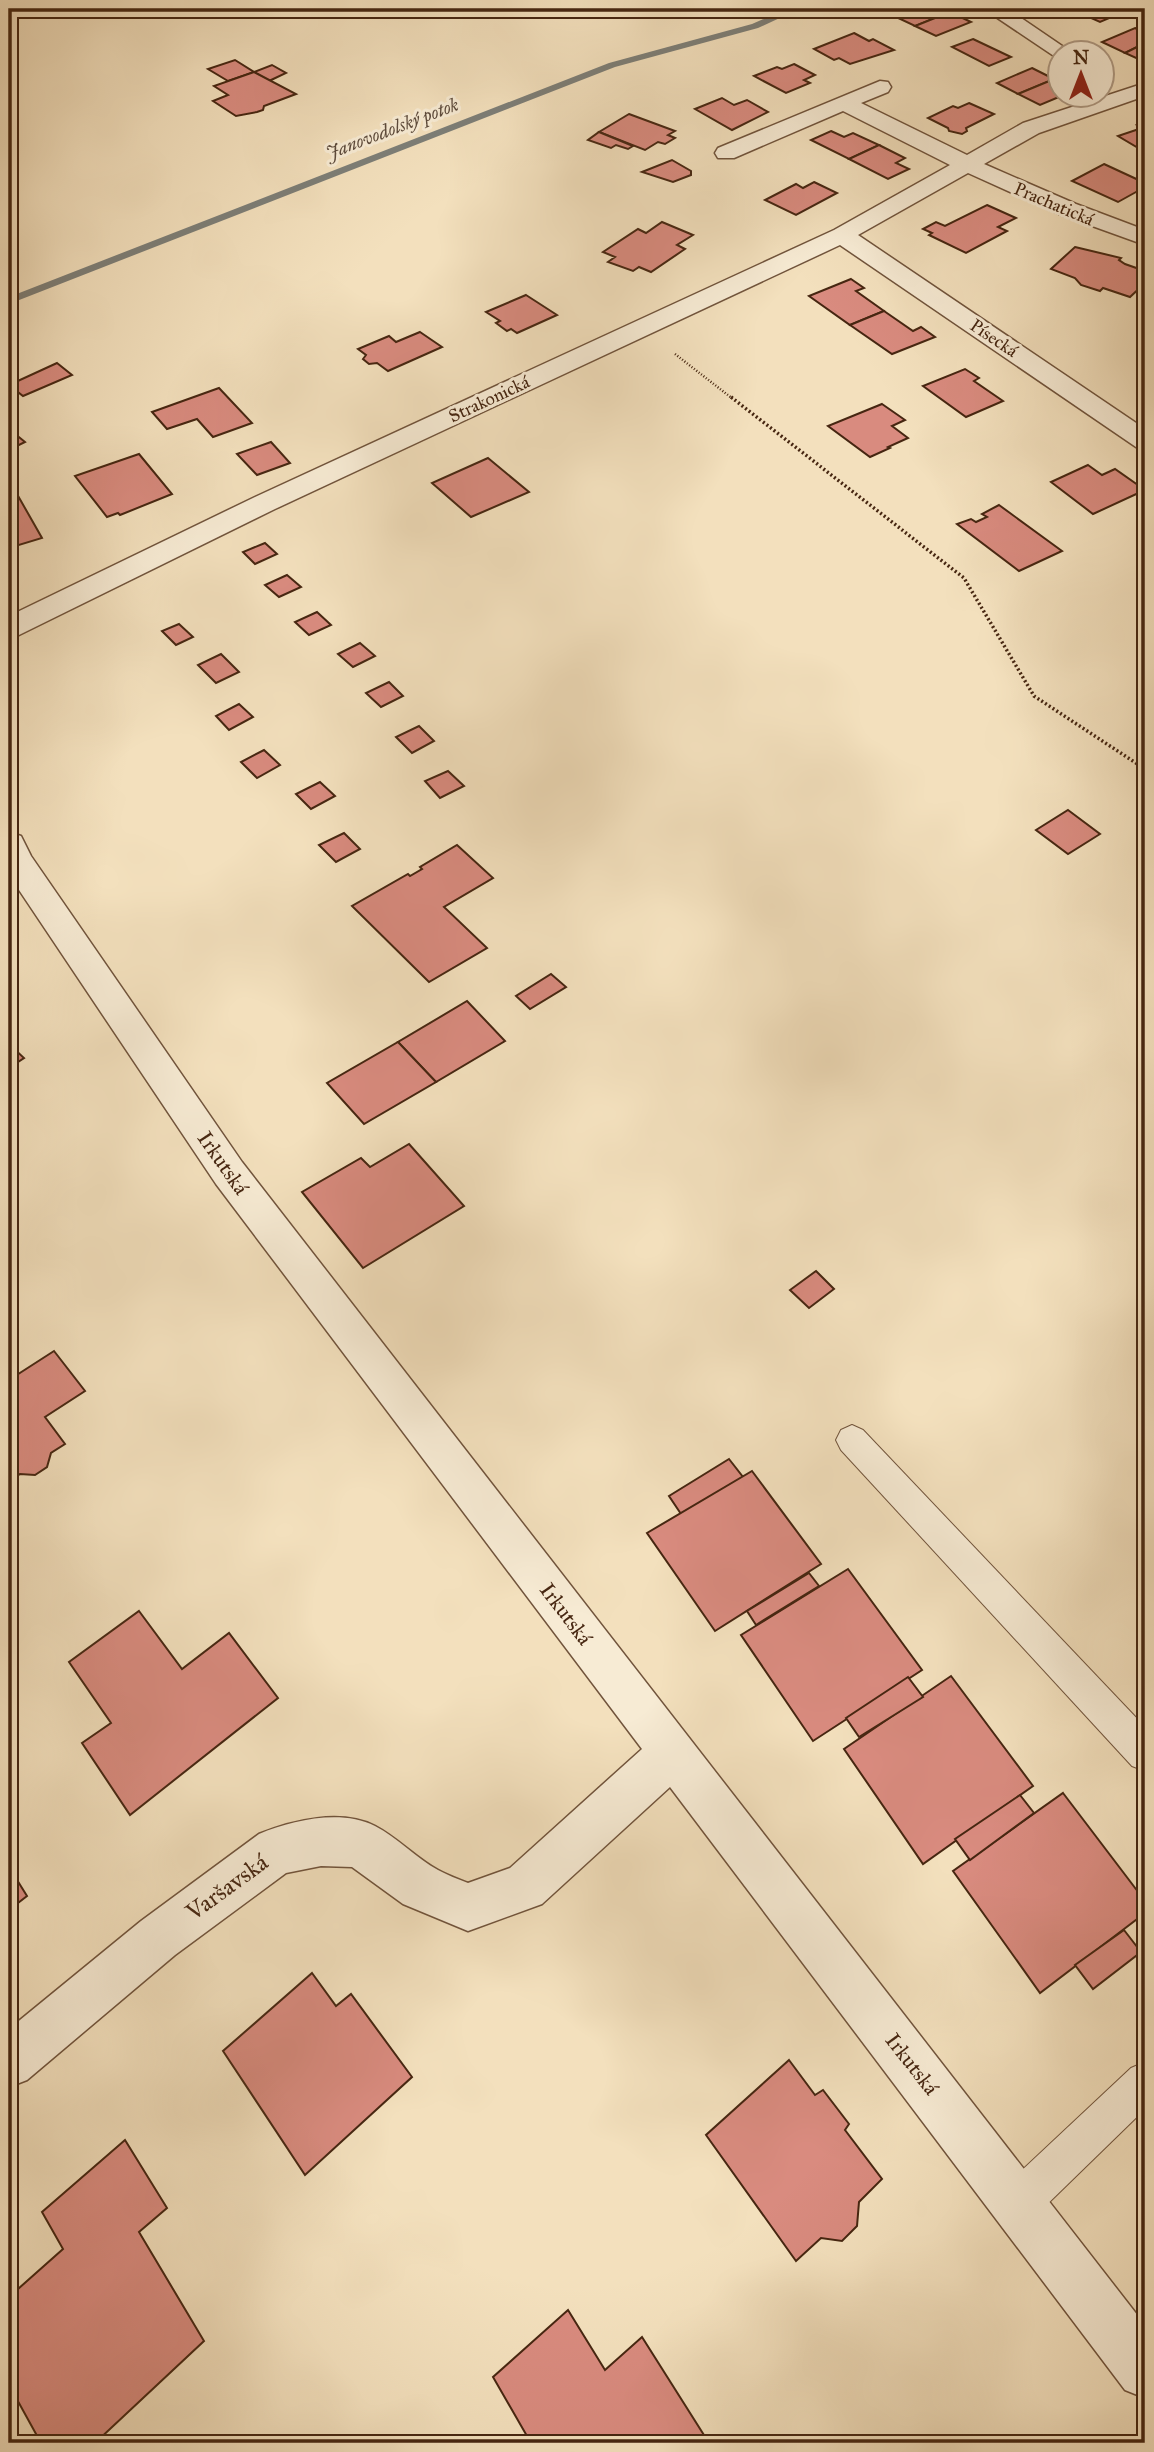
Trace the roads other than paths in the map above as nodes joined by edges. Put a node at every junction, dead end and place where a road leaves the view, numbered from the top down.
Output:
1 (994, 9) edge
2 (1046, 42) edge
3 (1116, 85) edge
4 (880, 87) dead end
5 (1136, 92) edge
6 (845, 103) junction
7 (726, 153) dead end
8 (965, 165) junction
9 (842, 235) junction
10 (1145, 238) edge
11 (1145, 441) edge
12 (9, 628) edge
13 (9, 844) edge
14 (852, 1440) dead end
15 (673, 1753) junction
16 (1145, 1754) edge
17 (9, 2062) edge
18 (1145, 2082) edge
19 (1018, 2203) junction
20 (1145, 2370) edge

1 - 2 street
3 - 5 street, Strakonická
4 - 6 street
5 - 8 street, Strakonická
6 - 7 street
6 - 8 street
8 - 9 street, Strakonická
8 - 10 street, Prachatická
9 - 11 street, Písecká
9 - 12 street, Strakonická
13 - 15 street, Irkutská
14 - 16 lane
15 - 17 street, Varšavská
15 - 19 street, Irkutská
18 - 19 lane
19 - 20 street, Irkutská

